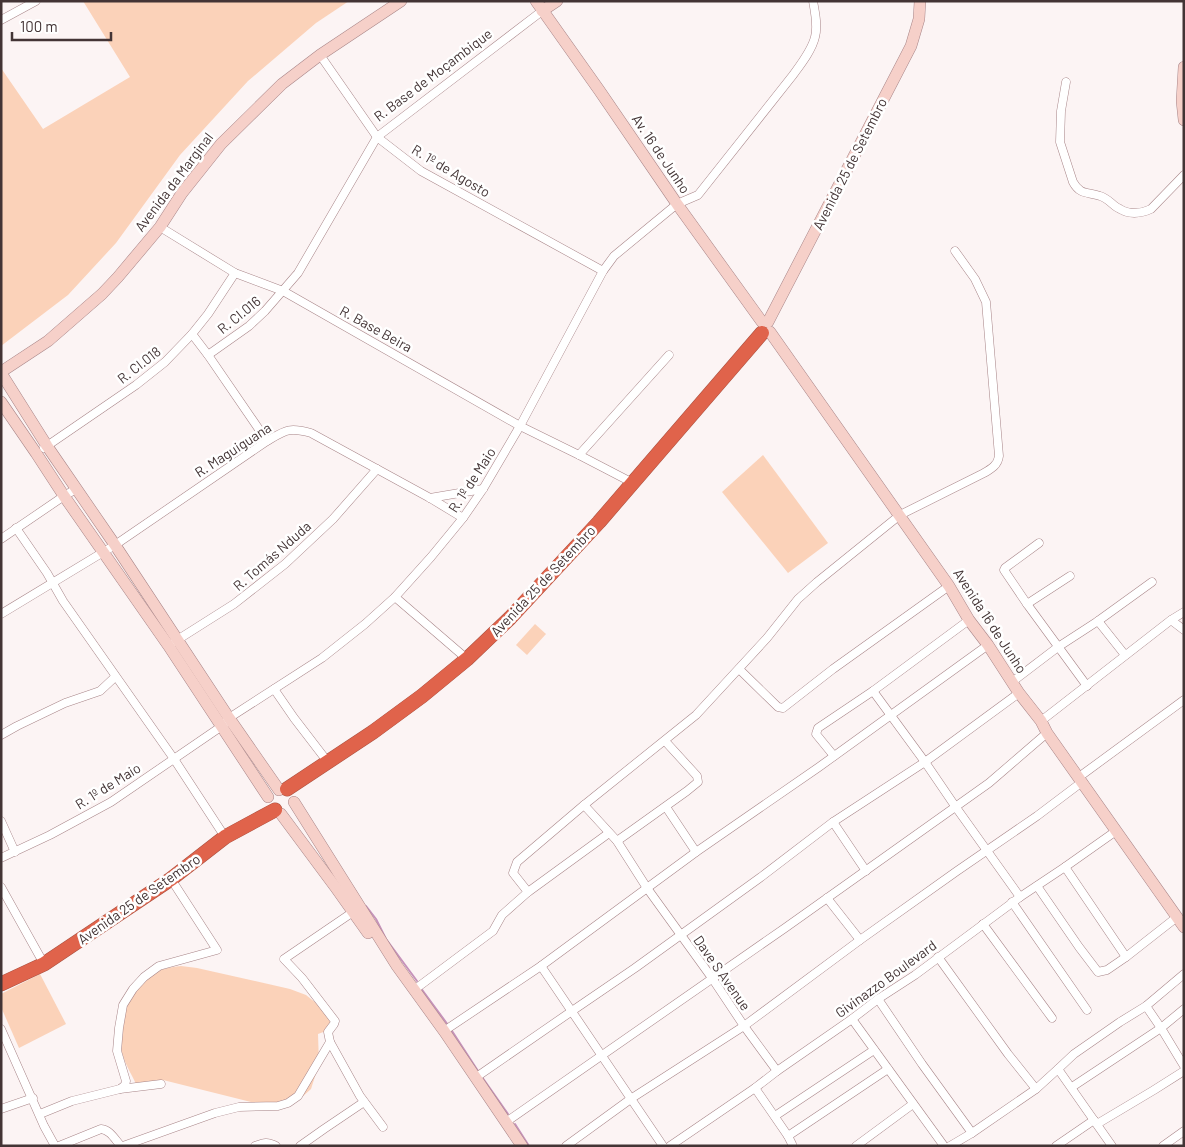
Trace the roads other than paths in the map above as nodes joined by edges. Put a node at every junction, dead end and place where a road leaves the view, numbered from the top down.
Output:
1 (36, 1) edge
2 (401, 1) edge
3 (557, 1) edge
4 (813, 1) edge
5 (919, 3) edge
6 (539, 6) edge
7 (1, 20) edge
8 (320, 55) junction
9 (1184, 67) edge
10 (1066, 82) dead end
11 (1184, 120) edge
12 (376, 137) junction
13 (1184, 174) edge
14 (677, 204) junction
15 (160, 226) junction
16 (954, 252) dead end
17 (603, 271) junction
18 (235, 273) junction
19 (283, 291) junction
20 (766, 327) junction
21 (192, 334) junction
22 (208, 355) junction
23 (668, 355) dead end
24 (1, 372) edge
25 (1, 402) edge
26 (520, 426) junction
27 (266, 441) junction
28 (47, 446) junction
29 (36, 453) junction
30 (579, 454) junction
31 (377, 469) junction
32 (633, 483) junction
33 (76, 488) junction
34 (483, 489) junction
35 (64, 496) junction
36 (430, 498) junction
37 (900, 515) junction
38 (463, 518) junction
39 (16, 528) junction
40 (1, 539) edge
41 (1039, 543) dead end
42 (115, 545) junction
43 (103, 552) junction
44 (1070, 576) dead end
45 (1152, 582) dead end
46 (53, 584) junction
47 (949, 586) junction
48 (395, 597) junction
49 (1027, 604) junction
50 (1184, 612) edge
51 (1, 614) edge
52 (969, 620) junction
53 (1172, 620) junction
54 (1098, 621) junction
55 (1184, 630) edge
56 (173, 642) junction
57 (988, 645) junction
58 (1058, 647) junction
59 (1125, 655) junction
60 (467, 659) junction
61 (739, 669) junction
62 (115, 677) junction
63 (1012, 682) junction
64 (1087, 686) junction
65 (274, 689) junction
66 (873, 691) junction
67 (1019, 693) junction
68 (1184, 701) edge
69 (892, 715) junction
70 (1041, 721) junction
71 (226, 722) junction
72 (1047, 733) junction
73 (1, 735) edge
74 (665, 741) junction
75 (834, 756) junction
76 (174, 759) junction
77 (327, 761) junction
78 (925, 762) junction
79 (1080, 780) junction
80 (283, 790) junction
81 (268, 797) junction
82 (294, 802) junction
83 (584, 804) junction
84 (955, 806) junction
85 (666, 807) junction
86 (278, 812) junction
87 (1, 821) edge
88 (833, 822) junction
89 (1116, 831) junction
90 (609, 832) junction
91 (225, 837) junction
92 (617, 841) junction
93 (988, 851) junction
94 (14, 852) junction
95 (696, 852) junction
96 (1, 858) edge
97 (1065, 867) junction
98 (866, 871) junction
99 (171, 879) junction
100 (340, 886) junction
101 (1037, 886) junction
102 (1, 887) edge
103 (647, 888) junction
104 (528, 892) junction
105 (1020, 897) junction
106 (827, 898) junction
107 (1012, 902) junction
108 (353, 912) junction
109 (1176, 917) junction
110 (983, 924) junction
111 (1184, 927) edge
112 (681, 935) junction
113 (860, 940) junction
114 (938, 957) junction
115 (1126, 957) junction
116 (44, 964) junction
117 (397, 966) junction
118 (541, 966) junction
119 (1184, 974) edge
120 (712, 978) junction
121 (1, 984) edge
122 (414, 990) junction
123 (878, 999) junction
124 (1146, 1006) junction
125 (1184, 1009) edge
126 (572, 1010) junction
127 (1087, 1010) dead end
128 (852, 1018) junction
129 (1052, 1018) dead end
130 (744, 1026) junction
131 (1, 1028) edge
132 (1161, 1028) junction
133 (444, 1031) junction
134 (330, 1042) junction
135 (874, 1050) junction
136 (602, 1055) junction
137 (1184, 1066) edge
138 (888, 1068) junction
139 (1058, 1069) junction
140 (777, 1071) junction
141 (1184, 1071) edge
142 (475, 1078) junction
143 (161, 1084) dead end
144 (1072, 1087) junction
145 (756, 1088) junction
146 (120, 1089) junction
147 (1036, 1089) junction
148 (33, 1098) junction
149 (632, 1098) junction
150 (364, 1102) junction
151 (913, 1104) junction
152 (1, 1108) edge
153 (40, 1114) junction
154 (775, 1116) junction
155 (506, 1122) junction
156 (1096, 1122) junction
157 (383, 1127) dead end
158 (972, 1132) junction
159 (1183, 1134) edge
160 (788, 1136) junction
161 (792, 1145) edge
162 (55, 1146) edge
163 (59, 1146) edge
164 (123, 1146) edge
165 (255, 1146) edge
166 (276, 1146) edge
167 (300, 1146) edge
168 (522, 1146) edge
169 (566, 1146) edge
170 (664, 1146) edge
171 (670, 1146) edge
172 (856, 1146) edge
173 (944, 1146) edge
174 (950, 1146) edge
175 (1056, 1146) edge
176 (1112, 1146) edge
177 (1163, 1146) edge

1 - 7 street
2 - 8 street, Avenida da Marginal
3 - 6 street, R. Base de Moçambique
4 - 14 street, R. 1º de Maio
5 - 20 street, Avenida 25 de Setembro
6 - 12 street, R. Base de Moçambique
6 - 14 street, Av. 16 de Junho
8 - 12 street, R. 1º de Agosto
8 - 15 street, Avenida da Marginal
9 - 11 street
10 - 13 street
12 - 17 street, R. 1º de Agosto
12 - 19 street, R. Base de Moçambique
14 - 17 street, R. 1º de Maio
14 - 20 street, Av. 16 de Junho
15 - 18 street, R. Base Beira
15 - 24 street, Avenida da Marginal
16 - 37 street
17 - 26 street, R. 1º de Maio
18 - 19 street, R. Base Beira
18 - 21 street, R. CI.018
19 - 22 street, R. CI.016
19 - 26 street, R. Base Beira
20 - 32 highway, Avenida 25 de Setembro
20 - 37 street, Avenida 16 de Junho
21 - 22 street
21 - 28 street, R. CI.018
22 - 27 street
23 - 30 street
24 - 28 street
25 - 29 street
26 - 30 street, R. Base Beira
26 - 34 street, R. 1º de Maio
27 - 31 street, R. Maguiguana
27 - 42 street, R. Maguiguana
28 - 29 street, R. CI.018
28 - 33 street
29 - 35 street
30 - 32 street, R. Base Beira
31 - 36 street, R. Maguiguana
31 - 56 street, R. Tomás Nduda
32 - 60 highway, Avenida 25 de Setembro
33 - 35 street
33 - 42 street
34 - 36 street
34 - 38 street, R. 1º de Maio
35 - 39 street
35 - 43 street
36 - 38 street, R. Maguiguana
37 - 47 street, Avenida 16 de Junho
37 - 61 street
38 - 48 street, R. 1º de Maio
39 - 40 street
39 - 46 street
41 - 49 street
42 - 43 street, R. Maguiguana
42 - 56 street
43 - 46 street, R. Maguiguana
43 - 56 street
44 - 49 street
45 - 54 street
46 - 51 street, R. Maguiguana
46 - 62 street
47 - 52 street, Avenida 16 de Junho
47 - 61 street
48 - 60 street
48 - 65 street, R. 1º de Maio
49 - 58 street
50 - 53 street
52 - 57 street, Avenida 16 de Junho
52 - 66 street
53 - 55 street
53 - 59 street
54 - 58 street
54 - 59 street
56 - 71 street
57 - 63 street, Avenida 16 de Junho
57 - 69 street
58 - 63 street
58 - 64 street
59 - 64 street
60 - 77 highway, Avenida 25 de Setembro
61 - 74 street
62 - 73 street
62 - 76 street
63 - 67 street, Avenida 16 de Junho
64 - 70 street
65 - 71 street, R. 1º de Maio
65 - 77 street
66 - 69 street
66 - 75 street
67 - 70 street, Avenida 16 de Junho
67 - 78 street
68 - 79 street
69 - 75 street
69 - 78 street
70 - 72 street, Avenida 16 de Junho
71 - 76 street, R. 1º de Maio
71 - 80 street
71 - 81 street
72 - 79 street, Avenida 16 de Junho
72 - 84 street
74 - 83 street
74 - 85 street
75 - 95 street
76 - 91 street
76 - 94 street, R. 1º de Maio
77 - 80 highway, Avenida 25 de Setembro
78 - 84 street
78 - 88 street
79 - 89 street, Avenida 16 de Junho
79 - 93 street
80 - 81 street
80 - 82 street
81 - 86 street
82 - 86 street
82 - 100 street
83 - 90 street, Dave S Avenue
83 - 104 street
84 - 93 street
84 - 98 street
85 - 92 street
85 - 95 street
86 - 91 highway, Avenida 25 de Setembro
86 - 100 street
87 - 94 street
88 - 98 street
88 - 112 street
89 - 97 street, Givinazzo Boulevard
89 - 109 street, Avenida 16 de Junho
90 - 92 street, Dave S Avenue
90 - 104 street
91 - 99 highway, Avenida 25 de Setembro
92 - 103 street, Dave S Avenue
93 - 105 street
93 - 113 street
94 - 96 street, R. 1º de Maio
95 - 103 street
97 - 101 street, Givinazzo Boulevard
97 - 115 street
98 - 106 street
99 - 116 highway, Avenida 25 de Setembro
99 - 146 street
100 - 108 street
100 - 117 street
101 - 105 street, Givinazzo Boulevard
101 - 115 street
102 - 116 street
103 - 112 street, Dave S Avenue
103 - 118 street
104 - 122 street
105 - 107 street, Givinazzo Boulevard
106 - 113 street
106 - 120 street
107 - 110 street, Givinazzo Boulevard
107 - 127 street
108 - 117 street
108 - 134 street
109 - 111 street, Avenida 16 de Junho
109 - 115 street
110 - 114 street, Givinazzo Boulevard
110 - 129 street
112 - 120 street, Dave S Avenue
112 - 126 street
113 - 130 street
114 - 123 street, Givinazzo Boulevard
114 - 147 street
116 - 121 highway, Avenida 25 de Setembro
117 - 122 street
118 - 126 street
118 - 133 street
119 - 124 street
120 - 130 street, Dave S Avenue
120 - 136 street
122 - 133 street
123 - 128 street, Givinazzo Boulevard
123 - 158 street
124 - 132 street
124 - 139 street
125 - 132 street
126 - 136 street
126 - 142 street
128 - 135 street
128 - 140 street, Givinazzo Boulevard
130 - 140 street, Dave S Avenue
130 - 149 street
131 - 148 street
132 - 137 street
132 - 144 street
133 - 142 street
134 - 150 street
134 - 164 street
135 - 138 street
135 - 154 street
136 - 149 street
136 - 155 street
138 - 151 street
138 - 160 street
139 - 144 street
139 - 147 street
140 - 145 street, Givinazzo Boulevard
141 - 156 street
142 - 155 street
143 - 146 street
144 - 156 street
145 - 154 street
145 - 171 street, Givinazzo Boulevard
146 - 153 street
147 - 158 street
148 - 152 street
148 - 153 street
149 - 169 street
149 - 170 street
150 - 157 street
150 - 167 street
151 - 172 street
151 - 173 street
153 - 162 street
154 - 160 street
155 - 168 street
156 - 175 street
156 - 176 street
158 - 174 street
159 - 177 street
160 - 161 street
163 - 164 street
165 - 166 street

